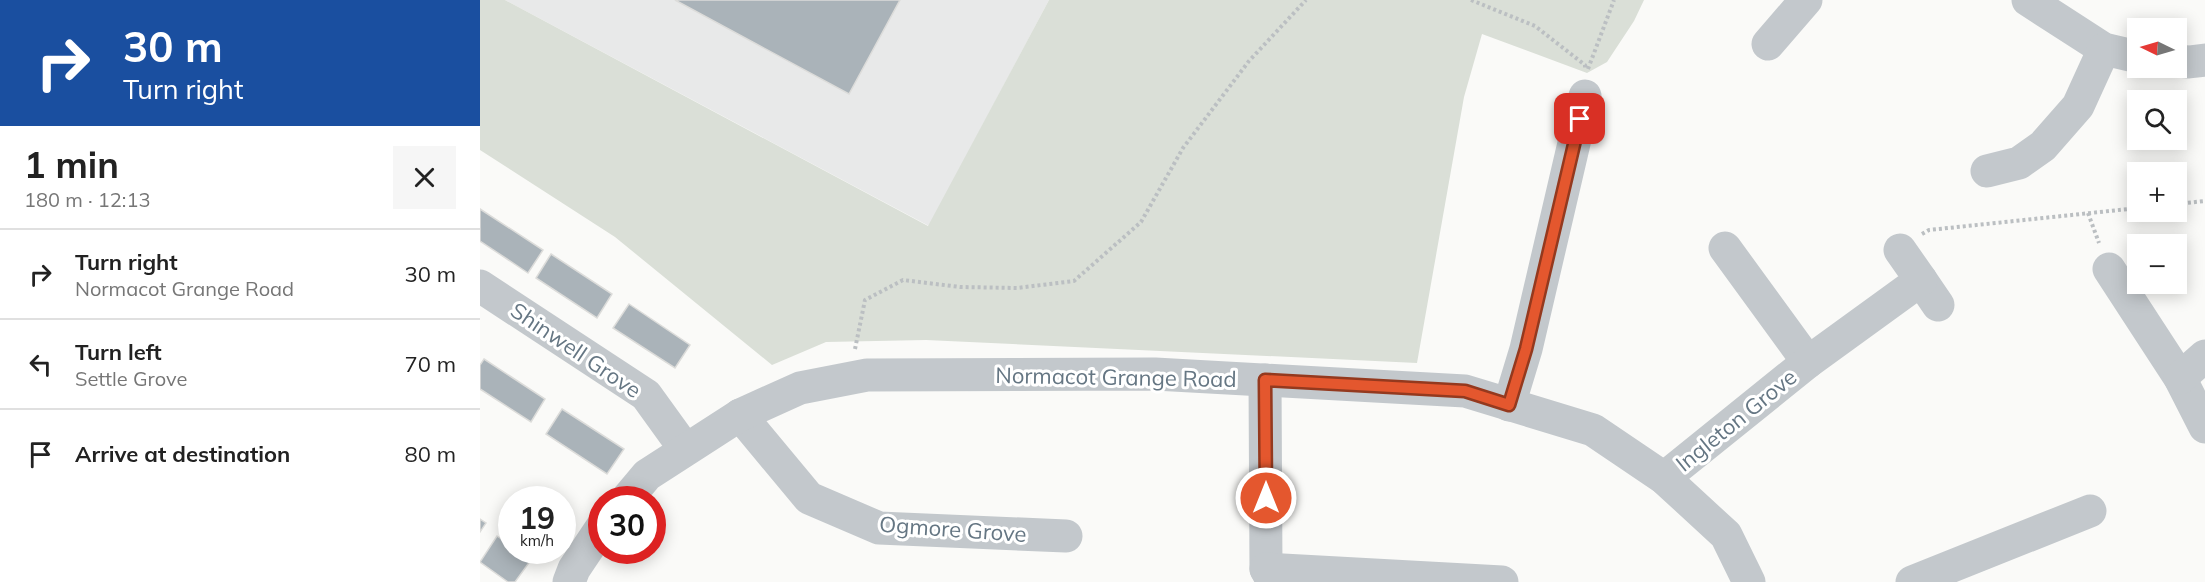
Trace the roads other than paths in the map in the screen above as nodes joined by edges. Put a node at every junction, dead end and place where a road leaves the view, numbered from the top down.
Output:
1 (1806, 0) edge
2 (2028, 0) edge
3 (1768, 44) dead end
4 (2104, 49) junction
5 (2127, 54) edge
6 (2205, 60) edge
7 (2187, 62) edge
8 (1586, 85) road end
9 (1987, 171) dead end
10 (1725, 248) dead end
11 (1900, 250) dead end
12 (2109, 269) dead end
13 (480, 286) edge
14 (2205, 356) edge
15 (1808, 362) junction
16 (2180, 378) junction
17 (1265, 380) junction
18 (1509, 405) junction
19 (740, 415) junction
20 (2205, 428) edge
21 (685, 449) junction
22 (1664, 478) junction
23 (638, 486) edge
24 (2090, 511) dead end
25 (1066, 536) dead end
26 (588, 548) edge
27 (1270, 575) edge
28 (569, 582) edge
29 (1502, 582) edge
30 (1749, 582) edge
31 (1912, 582) edge

1 - 3 street
2 - 4 street
4 - 5 street
4 - 9 street
6 - 7 street
8 - 18 street
10 - 15 street, Ingleton Grove
11 - 15 street, Ingleton Grove
12 - 16 street
13 - 21 street, Shinwell Grove
14 - 16 street
15 - 22 street, Ingleton Grove
16 - 20 street
17 - 18 street, Normacot Grange Road
17 - 19 street, Normacot Grange Road
17 - 27 street
18 - 22 street, Normacot Grange Road
19 - 21 street, Normacot Grange Road
19 - 25 street, Ogmore Grove
21 - 23 street, Normacot Grange Road
22 - 30 street, Normacot Grange Road
24 - 31 street
26 - 28 street
27 - 29 street

